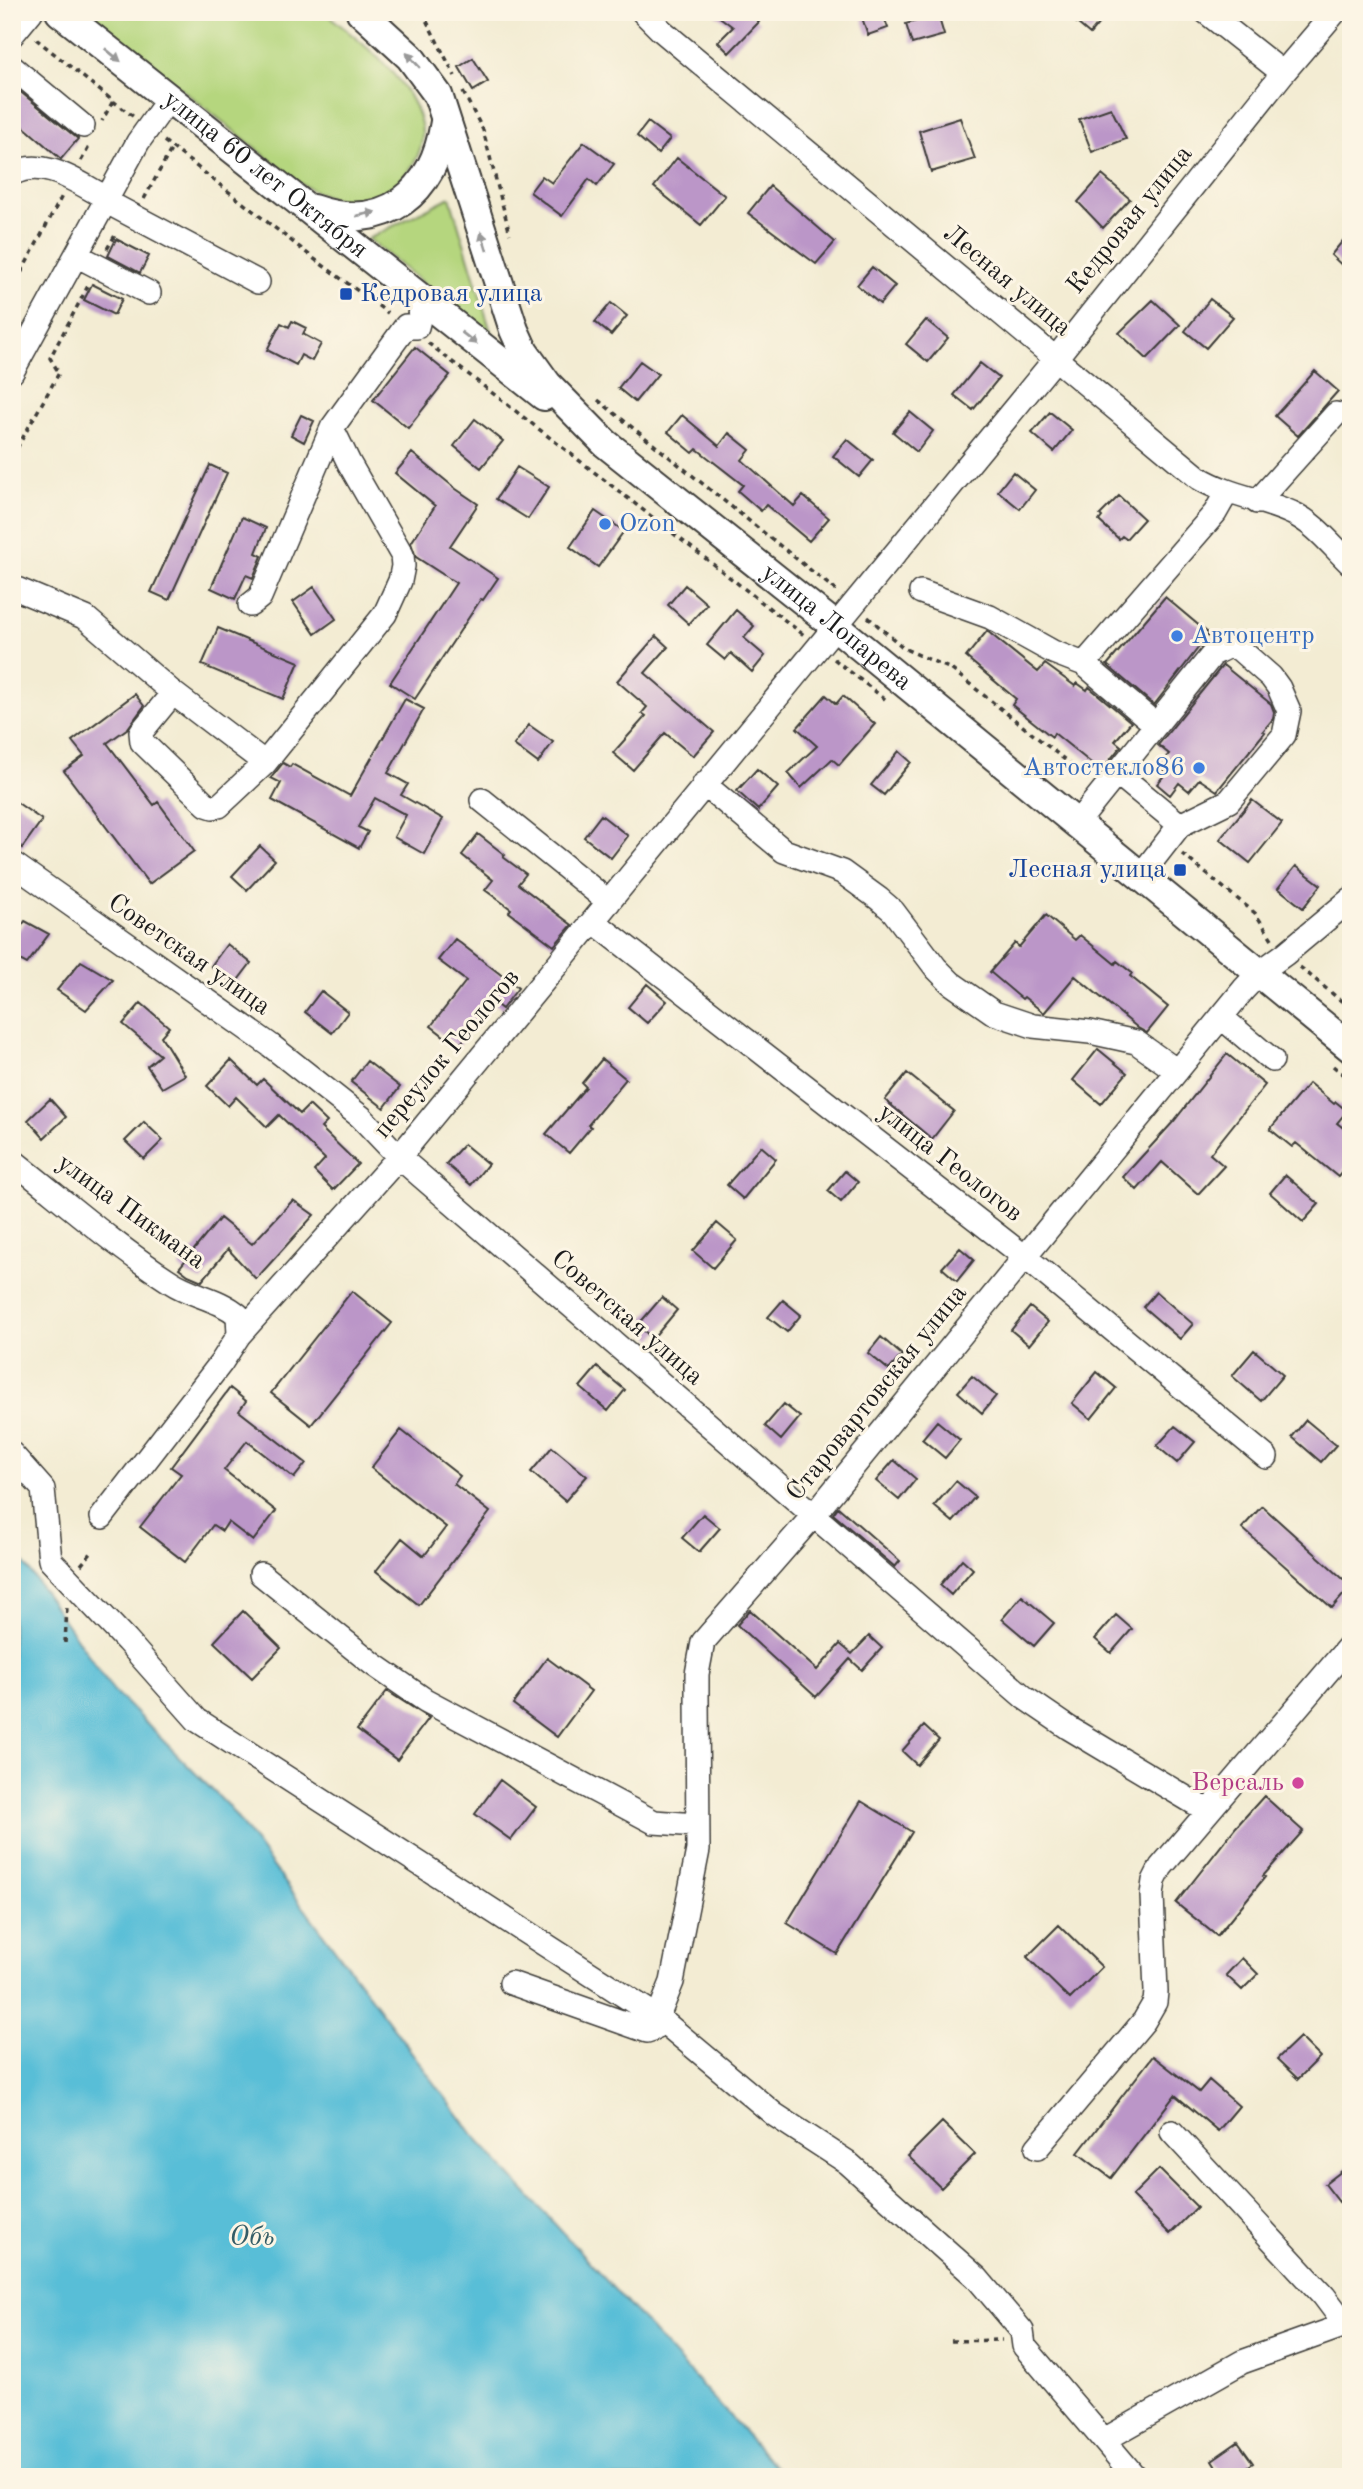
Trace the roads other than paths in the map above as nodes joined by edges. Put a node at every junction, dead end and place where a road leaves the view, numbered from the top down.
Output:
1 (60, 12) edge
2 (361, 12) edge
3 (643, 12) edge
4 (1206, 12) edge
5 (1335, 12) edge
6 (12, 66) edge
7 (1283, 73) junction
8 (169, 100) junction
9 (446, 119) junction
10 (91, 132) road end
11 (12, 174) edge
12 (106, 200) junction
13 (301, 203) junction
14 (76, 255) junction
15 (258, 282) dead end
16 (149, 293) dead end
17 (424, 303) junction
18 (1056, 358) junction
19 (12, 372) edge
20 (1336, 414) dead end
21 (332, 428) junction
22 (604, 443) junction
23 (1227, 492) junction
24 (1257, 502) junction
25 (1351, 564) edge
26 (12, 587) edge
27 (921, 592) dead end
28 (250, 606) dead end
29 (826, 635) junction
30 (1084, 664) junction
31 (173, 693) junction
32 (1156, 725) junction
33 (265, 763) junction
34 (1110, 782) junction
35 (704, 784) junction
36 (482, 800) dead end
37 (1077, 822) junction
38 (1174, 834) junction
39 (12, 863) edge
40 (1141, 875) junction
41 (1351, 900) edge
42 (609, 902) junction
43 (593, 921) junction
44 (1259, 972) junction
45 (1221, 1017) junction
46 (1341, 1056) edge
47 (1272, 1060) dead end
48 (1177, 1071) junction
49 (398, 1157) junction
50 (12, 1160) edge
51 (1025, 1257) junction
52 (239, 1335) junction
53 (12, 1454) edge
54 (1266, 1457) dead end
55 (813, 1516) junction
56 (102, 1517) dead end
57 (261, 1574) dead end
58 (1351, 1644) edge
59 (1208, 1811) junction
60 (697, 1825) junction
61 (511, 1983) dead end
62 (657, 2017) junction
63 (1171, 2132) dead end
64 (1037, 2148) dead end
65 (1347, 2325) edge
66 (1104, 2440) junction
67 (1135, 2477) edge

1 -> 8 main road, улица 60 лет Октября
9 -> 2 main road
3 - 18 street, Лесная улица
4 - 7 street
5 - 7 street, Кедровая улица
6 - 10 street
7 - 18 street, Кедровая улица
8 - 12 street
8 - 13 main road, улица 60 лет Октября
13 -> 9 main road
22 -> 9 main road, улица Лопарева
11 - 12 street
12 - 14 street
12 - 15 street
13 - 17 main road, улица 60 лет Октября
14 - 16 street
14 - 19 street
17 - 21 street
17 -> 22 main road, улица 60 лет Октября
18 - 23 street, Лесная улица
18 - 29 street, Кедровая улица
20 - 24 street
21 - 28 street
21 - 33 street
22 - 29 main road, улица Лопарева
23 - 24 street, Лесная улица
23 - 30 street
24 - 25 street, Лесная улица
26 - 31 street
27 - 30 street
29 - 35 street, переулок Геологов
29 - 37 main road, улица Лопарева
30 - 32 street
31 - 33 street
31 - 33 street
32 - 34 street
32 - 38 street
34 - 37 street
34 - 38 street
35 - 42 street, переулок Геологов
35 - 48 street
36 - 42 street
37 - 40 main road, улица Лопарева
38 - 40 street
39 - 49 street, Советская улица
40 - 44 main road, улица Лопарева
41 - 44 street, Старовартовская улица
42 - 43 street, переулок Геологов
43 - 49 street, переулок Геологов
43 - 51 street, улица Геологов
44 - 45 street, Старовартовская улица
44 - 46 main road, улица Лопарева
45 - 47 street
45 - 48 street, Старовартовская улица
48 - 51 street, Старовартовская улица
49 - 52 street, переулок Геологов
49 - 55 street, Советская улица
50 - 52 street, улица Пикмана
51 - 54 street, улица Геологов
51 - 55 street, Старовартовская улица
52 - 56 street, переулок Геологов
53 - 62 street
55 - 59 street, Советская улица
55 - 60 street, Старовартовская улица
57 - 60 street
58 - 59 street
59 - 64 street
60 - 62 street, Старовартовская улица
61 - 62 street
62 - 66 street
63 - 65 street
65 - 66 street
66 - 67 street

